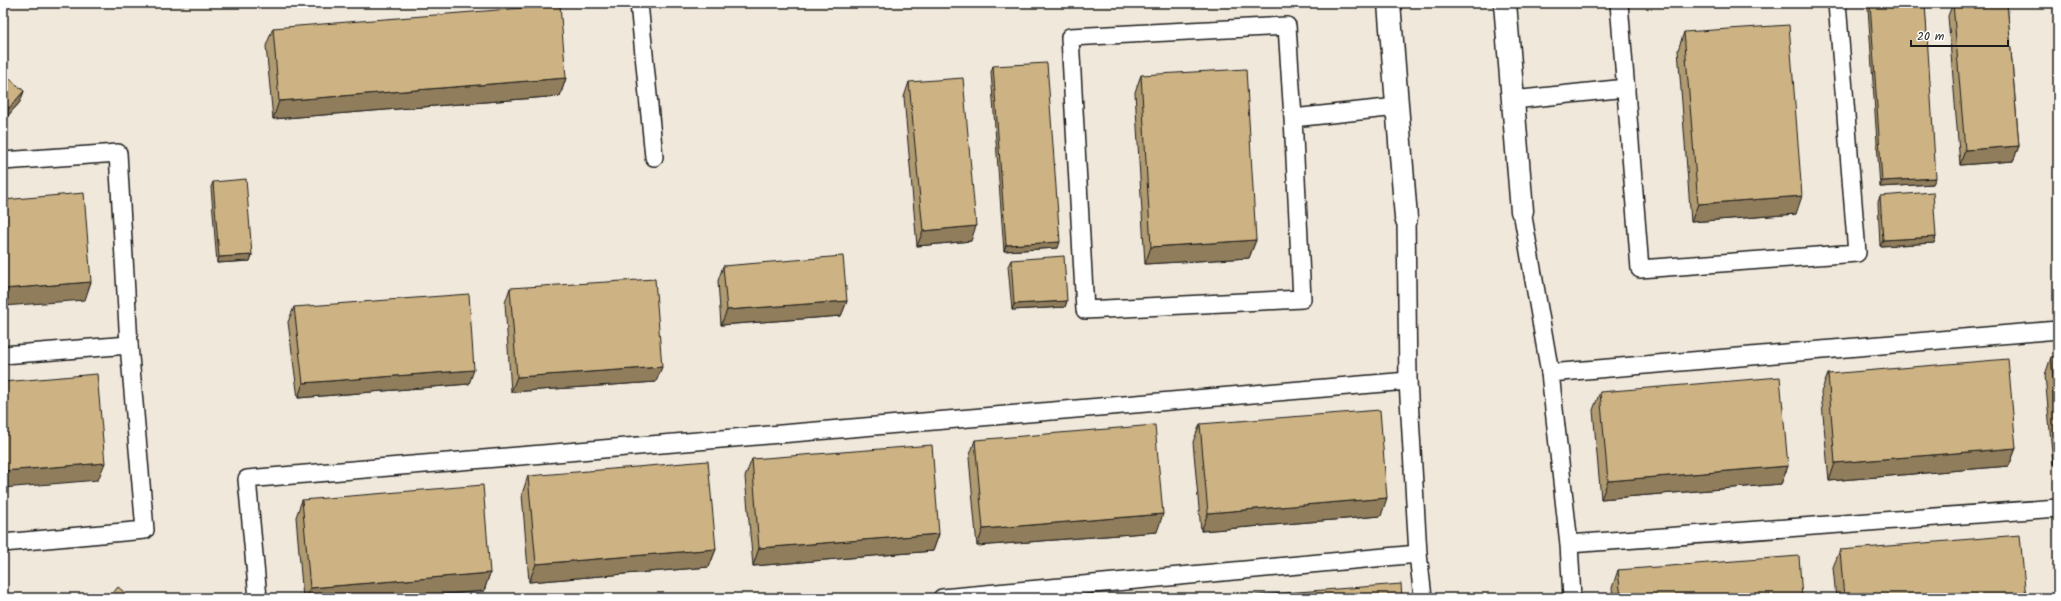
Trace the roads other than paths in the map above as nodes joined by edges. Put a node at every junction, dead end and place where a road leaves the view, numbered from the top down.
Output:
1 (639, 3) edge
2 (1389, 3) edge
3 (1505, 3) edge
4 (1619, 3) edge
5 (1837, 3) edge
6 (1626, 88) junction
7 (1513, 100) junction
8 (1397, 107) junction
9 (1293, 118) junction
10 (654, 157) dead end
11 (3, 161) edge
12 (1522, 211) joint
13 (1406, 218) joint
14 (2058, 330) edge
15 (129, 345) junction
16 (3, 355) edge
17 (1550, 373) junction
18 (1408, 381) junction
19 (2058, 508) edge
20 (3, 543) edge
21 (1569, 544) junction
22 (1418, 554) junction
23 (258, 598) edge
24 (942, 598) edge
25 (1423, 598) edge
26 (1572, 598) edge

1 - 10 lane
2 - 8 street
3 - 7 street
4 - 6 lane
5 - 6 lane
6 - 7 lane
7 - 12 street
8 - 9 lane
8 - 13 street
9 - 9 lane
11 - 15 lane
12 - 17 lane
13 - 18 lane
14 - 17 lane
15 - 16 lane
15 - 20 lane
17 - 21 lane
18 - 22 lane
18 - 23 lane
19 - 21 lane
21 - 26 lane
22 - 24 lane
22 - 25 lane

